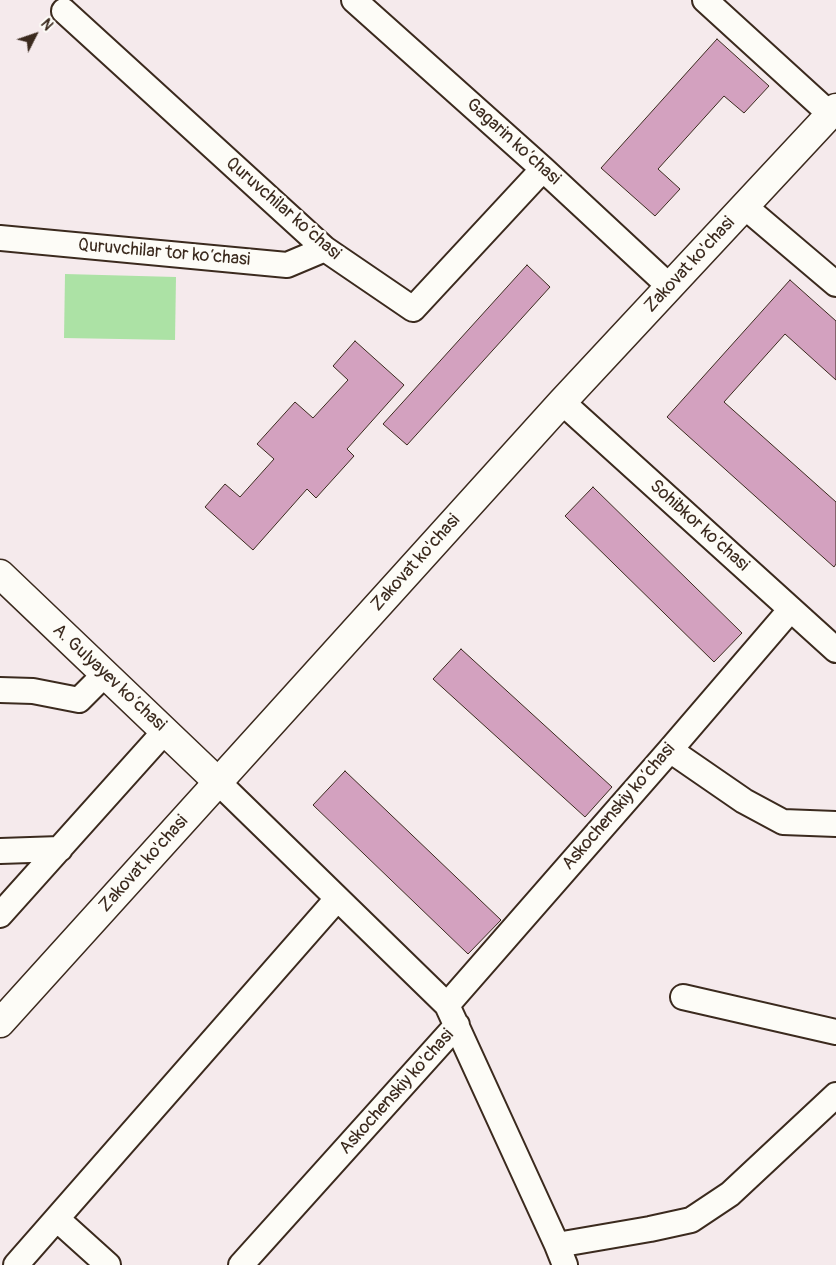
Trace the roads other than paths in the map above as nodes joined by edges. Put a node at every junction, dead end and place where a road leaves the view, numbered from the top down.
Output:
1 (354, 0) edge
2 (705, 0) edge
3 (64, 11) dead end
4 (833, 111) edge
5 (543, 169) junction
6 (744, 206) junction
7 (0, 238) edge
8 (325, 249) junction
9 (836, 284) edge
10 (669, 286) junction
11 (562, 402) junction
12 (0, 574) edge
13 (791, 609) junction
14 (835, 647) edge
15 (105, 674) junction
16 (0, 690) edge
17 (165, 731) junction
18 (670, 750) junction
19 (218, 782) junction
20 (836, 824) edge
21 (60, 849) junction
22 (0, 851) edge
23 (337, 899) junction
24 (0, 915) edge
25 (683, 996) dead end
26 (452, 1015) junction
27 (0, 1023) edge
28 (836, 1032) edge
29 (836, 1095) edge
30 (57, 1218) junction
31 (561, 1255) edge
32 (16, 1265) edge
33 (108, 1265) edge
34 (242, 1265) edge

1 - 5 street, Gagarin ko‘chasi
2 - 4 street
3 - 8 street, Quruvchilar ko‘chasi
4 - 6 main road, Zakovat ko'chasi
5 - 8 street, Quruvchilar ko‘chasi
5 - 10 street, Gagarin ko‘chasi
6 - 9 street
6 - 10 main road, Zakovat ko'chasi
7 - 8 street, Quruvchilar tor ko‘chasi
10 - 11 main road, Zakovat ko'chasi
11 - 13 street, Sohibkor ko‘chasi
11 - 19 main road, Zakovat ko'chasi
12 - 15 main road, A. Gulyayev ko‘chasi
13 - 14 street, Sohibkor ko‘chasi
13 - 18 street, Askochenskiy ko‘chasi
15 - 16 street
15 - 17 main road, A. Gulyayev ko‘chasi
17 - 19 main road, A. Gulyayev ko‘chasi
17 - 21 street
18 - 20 street
18 - 26 street, Askochenskiy ko‘chasi
19 - 23 street
19 - 27 main road, Zakovat ko'chasi
21 - 22 street
21 - 24 street
23 - 26 street
23 - 30 street
25 - 28 street
26 - 31 street, Askochenskiy ko'chasi
26 - 34 street, Askochenskiy ko'chasi
29 - 31 street
30 - 32 street
30 - 33 street

